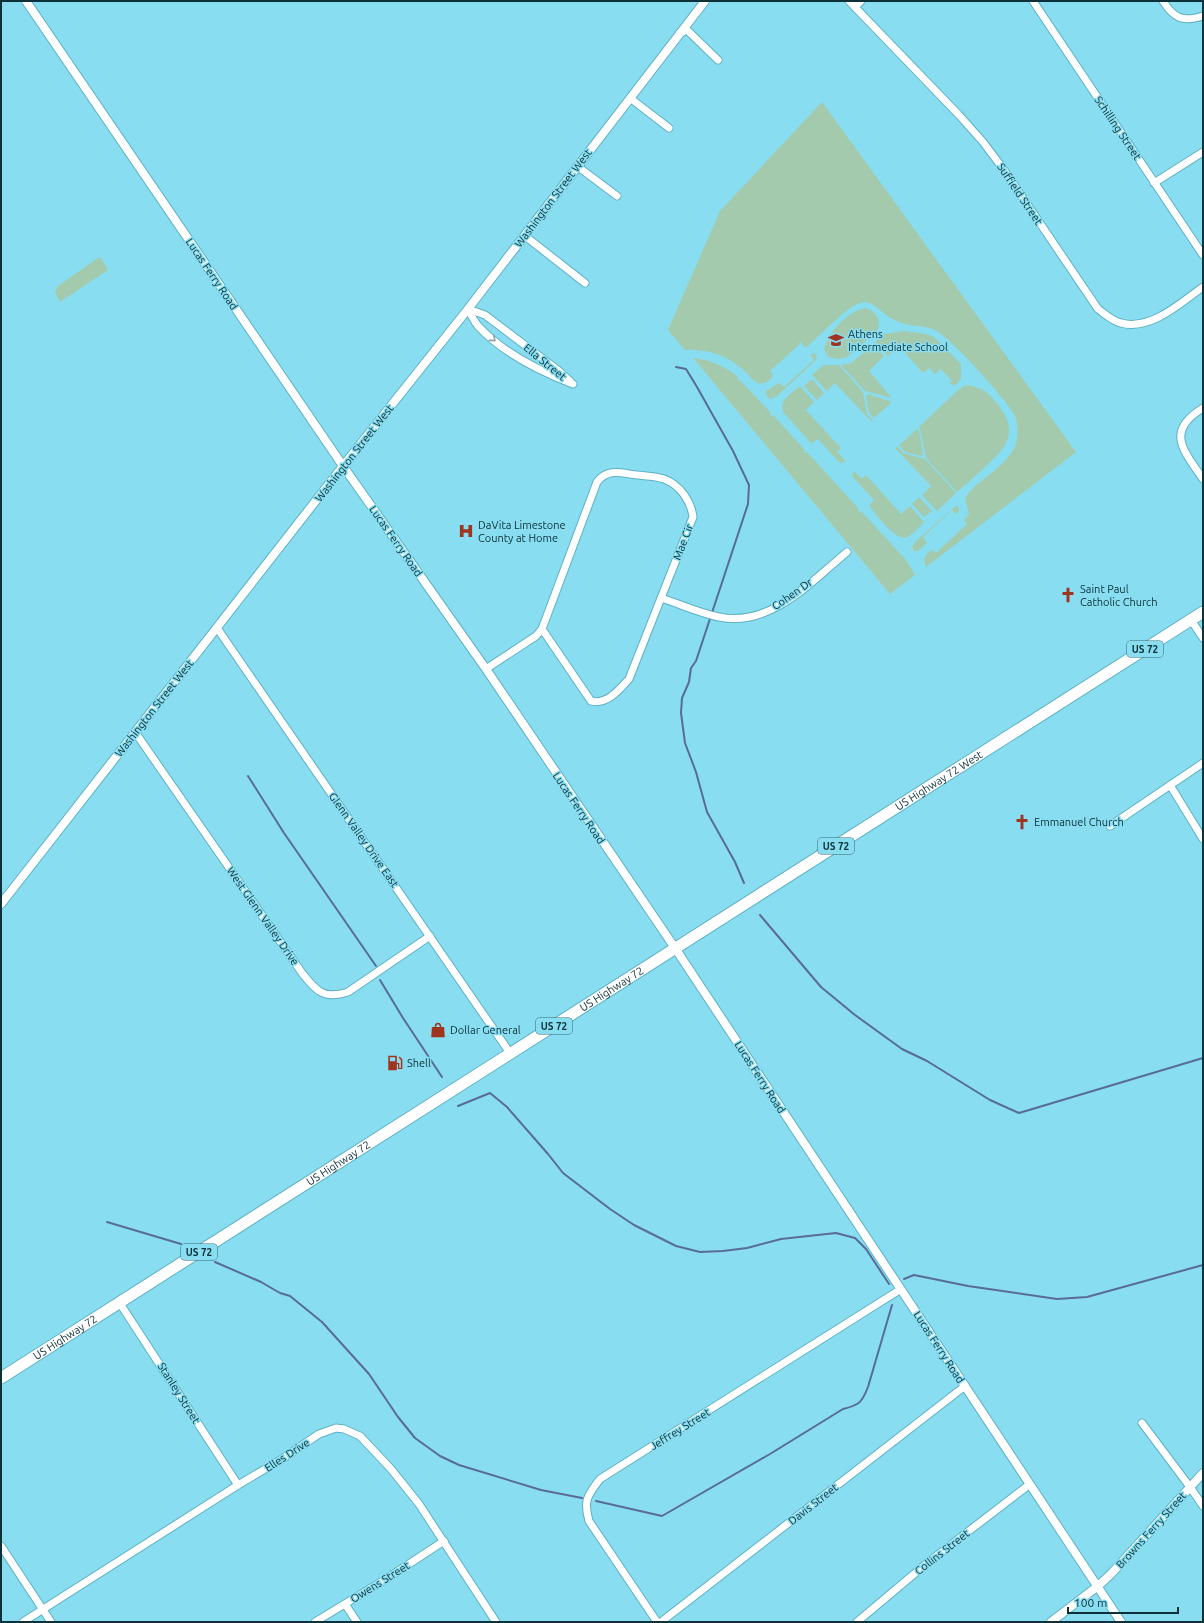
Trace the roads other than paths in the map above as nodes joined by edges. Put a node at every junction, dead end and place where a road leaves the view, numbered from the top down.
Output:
1 (26, 1) edge
2 (705, 1) edge
3 (849, 1) edge
4 (861, 1) edge
5 (1033, 1) edge
6 (1163, 1) edge
7 (855, 7) junction
8 (1203, 16) edge
9 (680, 33) junction
10 (718, 60) dead end
11 (630, 98) junction
12 (669, 128) dead end
13 (1203, 152) edge
14 (577, 166) junction
15 (1154, 183) junction
16 (617, 196) dead end
17 (524, 236) junction
18 (1203, 255) edge
19 (585, 283) dead end
20 (1203, 287) edge
21 (468, 309) junction
22 (1203, 408) edge
23 (343, 466) junction
24 (1203, 479) edge
25 (847, 552) dead end
26 (661, 598) junction
27 (1203, 612) edge
28 (1191, 620) junction
29 (217, 628) junction
30 (542, 629) junction
31 (1203, 638) edge
32 (486, 670) junction
33 (135, 732) junction
34 (1203, 763) edge
35 (1170, 785) junction
36 (1110, 826) dead end
37 (1203, 839) edge
38 (1, 904) edge
39 (430, 936) junction
40 (675, 948) junction
41 (510, 1053) junction
42 (901, 1289) junction
43 (119, 1302) junction
44 (1, 1378) edge
45 (965, 1386) junction
46 (1142, 1423) dead end
47 (1203, 1473) edge
48 (238, 1484) junction
49 (1030, 1484) junction
50 (1190, 1487) junction
51 (1203, 1506) edge
52 (444, 1541) junction
53 (1, 1546) edge
54 (1098, 1586) junction
55 (345, 1604) junction
56 (43, 1610) junction
57 (24, 1622) edge
58 (51, 1622) edge
59 (315, 1622) edge
60 (357, 1622) edge
61 (496, 1622) edge
62 (657, 1622) edge
63 (661, 1622) edge
64 (857, 1622) edge
65 (1051, 1622) edge
66 (1121, 1622) edge

1 - 23 street, Lucas Ferry Road
2 - 9 street, Washington Street West
3 - 7 street, Suffield Street
4 - 7 street
5 - 15 street, Schilling Street
6 - 8 street
7 - 20 street, Suffield Street
9 - 10 street
9 - 11 street, Washington Street West
11 - 12 street
11 - 14 street, Washington Street West
13 - 15 street
14 - 16 street
14 - 17 street, Washington Street West
15 - 18 street, Schilling Street
17 - 19 street
17 - 21 street, Washington Street West
21 -> 21 street, Ella Street
21 - 23 street, Washington Street West
22 - 24 street
23 - 29 street, Washington Street West
23 - 32 street, Lucas Ferry Road
25 - 26 street, Cohen Dr
26 - 30 street, Mae Cir
26 - 30 street, Mae Cir
27 - 28 highway, US Highway 72 West / US 72
28 - 31 street
28 - 40 highway, US Highway 72 West / US 72
29 - 33 street, Washington Street West
29 - 39 street, Glenn Valley Drive East
30 - 32 street, Mae Cir
32 - 40 street, Lucas Ferry Road
33 - 38 street, Washington Street West
33 - 39 street, West Glenn Valley Drive
34 - 35 street
35 - 36 street
35 - 37 street
39 - 41 street, Glenn Valley Drive East
40 - 41 highway, US Highway 72 / US 72
40 - 42 street, Lucas Ferry Road
41 - 43 highway, US Highway 72 / US 72
42 - 45 street, Lucas Ferry Road
42 - 62 street, Jeffrey Street
43 - 44 highway, US Highway 72 / US 72
43 - 48 street, Stanley Street
45 - 49 street, Lucas Ferry Road
45 - 63 street, Davis Street
46 - 50 street
47 - 50 street, Browns Ferry Street
48 - 52 street, Elles Drive
48 - 56 street, Elles Drive
49 - 54 street, Lucas Ferry Road
49 - 64 street, Collins Street
50 - 51 street
50 - 54 street, Browns Ferry Street
52 - 55 street, Owens Street
52 - 61 street, Elles Drive
53 - 56 street
54 - 65 street, Browns Ferry Street
54 - 66 street, Lucas Ferry Road
55 - 59 street, Owens Street
55 - 60 street
56 - 57 street, Elles Drive
56 - 58 street

